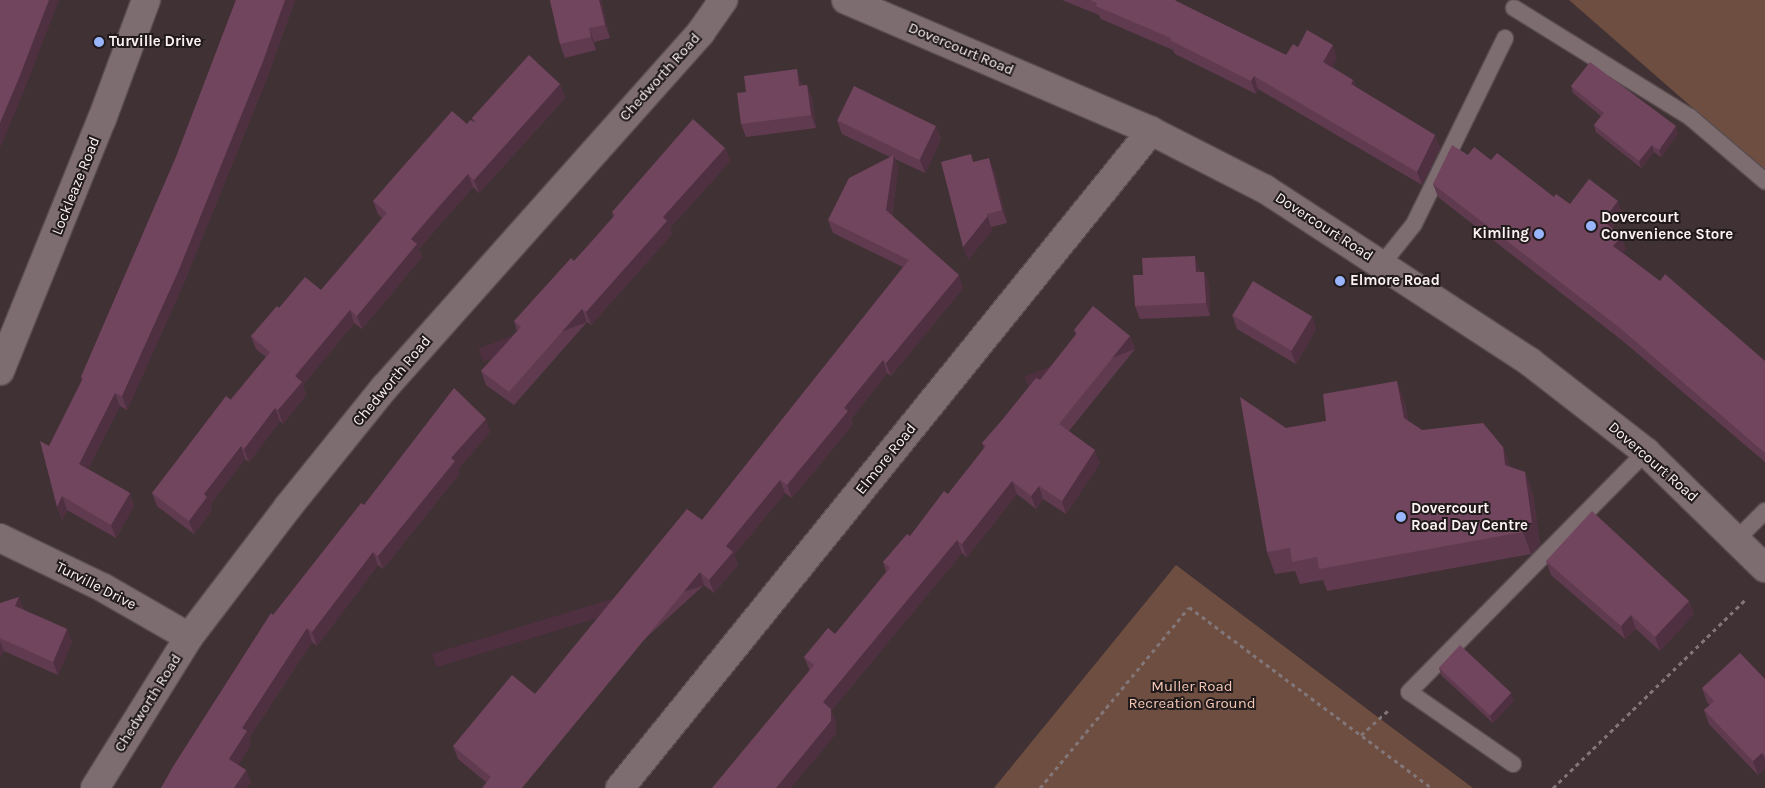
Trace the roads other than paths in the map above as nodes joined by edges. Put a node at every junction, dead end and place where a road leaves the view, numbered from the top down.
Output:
1 (146, 0) edge
2 (723, 0) edge
3 (846, 0) edge
4 (1514, 8) dead end
5 (1505, 38) dead end
6 (1151, 131) junction
7 (1765, 181) edge
8 (1382, 264) junction
9 (0, 371) edge
10 (1646, 452) junction
11 (1765, 511) edge
12 (0, 538) edge
13 (1738, 538) junction
14 (1759, 580) edge
15 (189, 637) junction
16 (1513, 764) dead end
17 (95, 788) edge
18 (620, 788) edge

1 - 9 street, Lockleaze Road
2 - 15 street, Chedworth Road
3 - 6 street, Dovercourt Road
4 - 7 lane
5 - 8 lane
6 - 8 street, Dovercourt Road
6 - 18 street, Elmore Road
8 - 10 street, Dovercourt Road
10 - 13 street, Dovercourt Road
10 - 16 lane
11 - 13 lane
12 - 15 street, Turville Drive
13 - 14 street, Dovercourt Road
15 - 17 street, Chedworth Road

